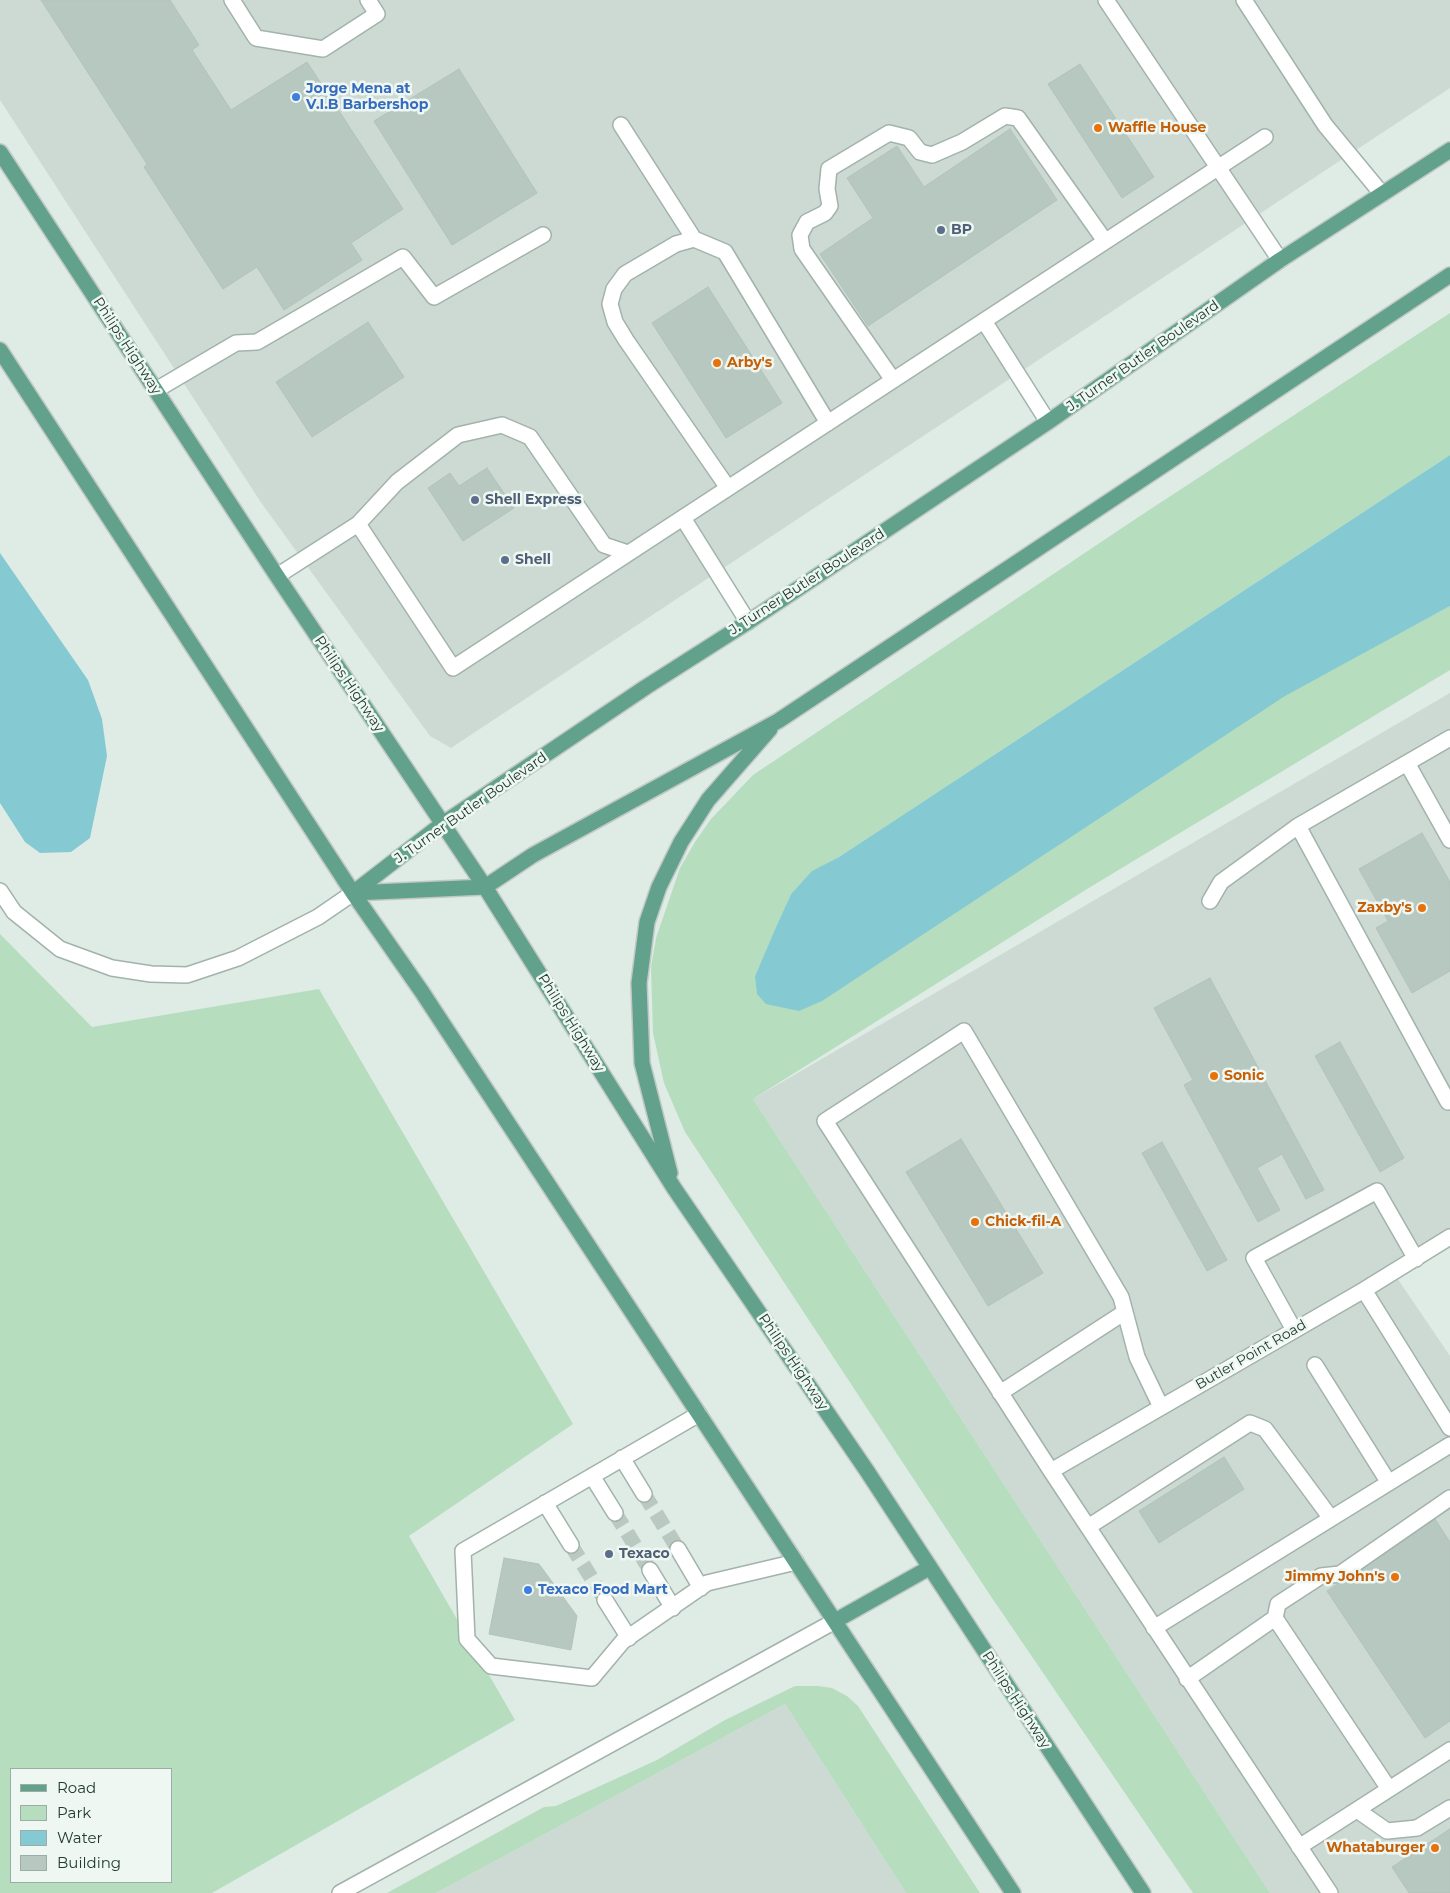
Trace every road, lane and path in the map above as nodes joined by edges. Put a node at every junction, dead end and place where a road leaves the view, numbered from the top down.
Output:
1 (232, 0) edge
2 (368, 0) edge
3 (1106, 0) edge
4 (1244, 0) edge
5 (621, 125) dead end
6 (1265, 137) dead end
7 (1450, 150) edge
8 (0, 152) edge
9 (1219, 167) junction
10 (1382, 194) junction
11 (543, 235) dead end
12 (694, 239) junction
13 (1105, 241) junction
14 (1280, 260) junction
15 (1450, 276) edge
16 (984, 321) junction
17 (0, 350) edge
18 (893, 380) junction
19 (156, 390) junction
20 (1048, 422) junction
21 (828, 423) junction
22 (728, 488) junction
23 (683, 518) junction
24 (358, 524) junction
25 (628, 553) junction
26 (277, 576) junction
27 (748, 622) junction
28 (778, 721) junction
29 (1450, 738) edge
30 (1407, 763) junction
31 (441, 825) junction
32 (1298, 826) junction
33 (1450, 840) edge
34 (484, 887) junction
35 (0, 891) edge
36 (353, 892) junction
37 (1210, 901) dead end
38 (1449, 1101) edge
39 (674, 1188) junction
40 (1450, 1237) edge
41 (1416, 1258) junction
42 (1364, 1290) junction
43 (1125, 1312) junction
44 (1294, 1330) junction
45 (1315, 1365) dead end
46 (1000, 1393) junction
47 (1162, 1407) junction
48 (699, 1414) junction
49 (1450, 1428) edge
50 (1450, 1445) edge
51 (622, 1458) junction
52 (1051, 1471) junction
53 (592, 1476) junction
54 (1389, 1483) junction
55 (644, 1494) tunnel mouth
56 (1450, 1498) edge
57 (545, 1503) junction
58 (615, 1513) tunnel mouth
59 (1330, 1518) junction
60 (1088, 1527) junction
61 (571, 1545) tunnel mouth
62 (678, 1549) tunnel mouth
63 (796, 1562) junction
64 (930, 1568) junction
65 (650, 1570) tunnel mouth
66 (701, 1588) junction
67 (605, 1600) tunnel mouth
68 (673, 1608) junction
69 (1274, 1618) junction
70 (835, 1622) junction
71 (1154, 1628) junction
72 (629, 1638) junction
73 (1188, 1678) junction
74 (1450, 1750) edge
75 (1389, 1789) junction
76 (1450, 1808) edge
77 (1357, 1810) junction
78 (1299, 1847) junction
79 (340, 1893) edge
80 (1013, 1893) edge
81 (1143, 1893) edge
82 (1330, 1893) edge

1 - 2 lane
3 - 9 lane
4 - 10 lane
5 - 12 lane
6 - 9 lane
7 - 10 main road, J. Turner Butler Boulevard
8 - 19 main road, Philips Highway
9 - 13 lane
9 - 14 lane
10 - 14 main road, J. Turner Butler Boulevard
11 - 19 lane
12 - 21 lane
12 - 22 lane
13 - 16 lane
13 - 18 lane
14 - 20 main road, J. Turner Butler Boulevard
15 - 28 main road
16 - 18 lane
16 - 20 lane
17 - 36 main road
18 - 21 lane
19 - 26 main road, Philips Highway
20 - 27 main road, J. Turner Butler Boulevard
21 - 22 lane
22 - 23 lane
23 - 25 lane
23 - 27 lane
24 - 25 lane
24 - 25 lane
24 - 26 lane
26 - 31 main road, Philips Highway
27 - 31 main road, J. Turner Butler Boulevard
28 - 34 main road
28 - 39 main road
29 - 30 lane
30 - 32 lane
30 - 33 lane
31 - 34 main road, Philips Highway
31 - 36 main road, J. Turner Butler Boulevard
32 - 37 lane
32 - 38 lane
34 - 36 main road
34 - 39 main road, Philips Highway
35 - 36 lane
36 - 48 main road
39 - 64 main road, Philips Highway
40 - 41 lane, Butler Point Road
41 - 42 lane, Butler Point Road
41 - 44 lane
42 - 44 lane, Butler Point Road
42 - 49 lane
43 - 46 lane
43 - 46 lane
43 - 47 lane
44 - 47 lane, Butler Point Road
45 - 54 lane
46 - 52 lane
47 - 52 lane, Butler Point Road
48 - 51 lane
48 - 63 main road
50 - 54 lane
51 - 53 lane
51 - 55 lane
52 - 60 lane
53 - 57 lane
53 - 58 lane
54 - 59 lane
56 - 69 lane
57 - 61 lane
57 - 72 lane
59 - 60 lane
59 - 71 lane
60 - 71 lane
62 - 66 lane
63 - 66 lane
63 - 70 main road
64 - 70 main road
64 - 81 main road, Philips Highway
65 - 68 lane
66 - 68 lane
67 - 72 lane
68 - 72 lane
69 - 73 lane
69 - 75 lane
70 - 79 lane
70 - 80 main road
71 - 73 lane
73 - 78 lane
74 - 75 lane
75 - 77 lane
76 - 77 lane
77 - 78 lane
78 - 82 lane

